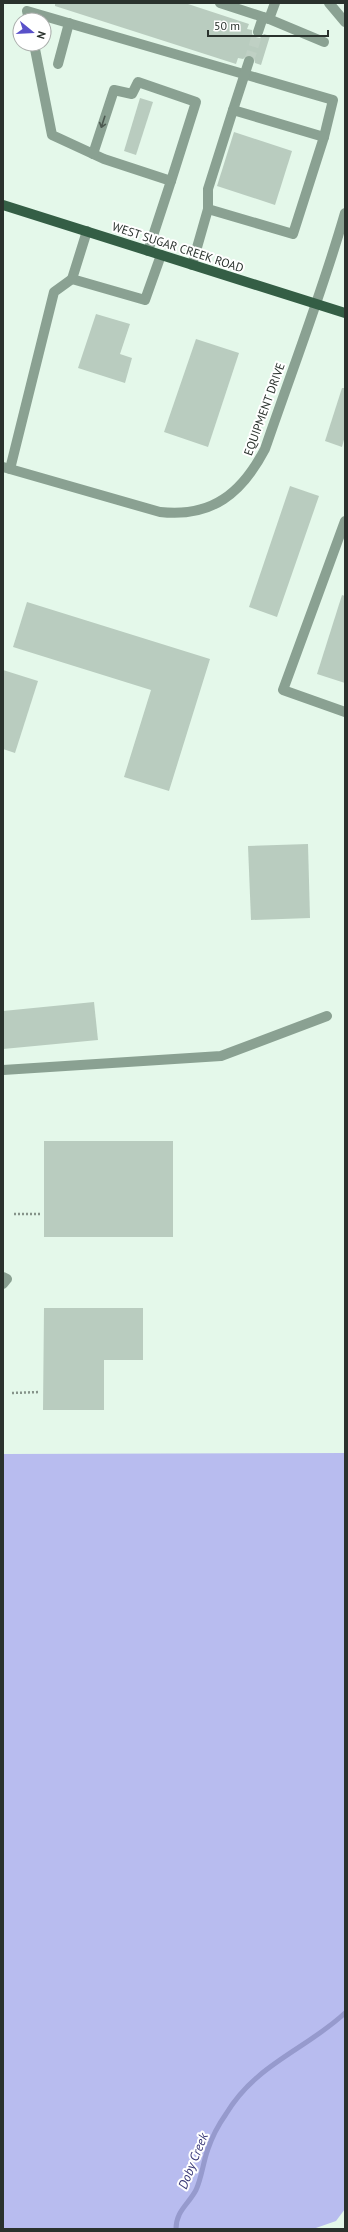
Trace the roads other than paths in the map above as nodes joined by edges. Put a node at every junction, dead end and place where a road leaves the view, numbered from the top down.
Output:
1 (220, 3) edge
2 (275, 3) edge
3 (329, 3) edge
4 (28, 11) edge
5 (343, 16) edge
6 (266, 18) junction
7 (69, 23) junction
8 (258, 32) tunnel mouth
9 (324, 42) dead end
10 (36, 52) edge
11 (249, 61) tunnel mouth
12 (58, 64) dead end
13 (245, 75) junction
14 (233, 110) junction
15 (324, 137) junction
16 (93, 154) junction
17 (171, 181) junction
18 (3, 204) edge
19 (208, 209) junction
20 (345, 213) edge
21 (87, 231) junction
22 (148, 251) junction
23 (161, 255) junction
24 (192, 265) junction
25 (72, 279) junction
26 (315, 304) junction
27 (345, 313) edge
28 (7, 468) edge
29 (345, 521) edge
30 (345, 712) edge
31 (327, 1016) dead end
32 (3, 1070) edge
33 (3, 1277) edge
34 (3, 1284) edge

1 - 6 street
2 - 6 street
3 - 5 street
4 - 7 street
6 - 8 street
6 - 9 street
7 - 12 street
7 - 13 street
10 - 16 street
11 - 13 street
13 - 14 street
13 - 15 street
14 - 15 street
14 - 19 street
15 - 19 street
16 - 17 street
17 -> 16 street
17 - 22 street
18 - 21 main road, WEST SUGAR CREEK ROAD
19 - 24 street
20 - 26 street, EQUIPMENT DRIVE
21 - 22 main road, WEST SUGAR CREEK ROAD
21 - 25 street
22 - 23 main road, WEST SUGAR CREEK ROAD
23 - 24 main road, WEST SUGAR CREEK ROAD
23 - 25 street
24 - 26 main road, WEST SUGAR CREEK ROAD
25 - 28 street
26 - 27 main road, WEST SUGAR CREEK ROAD
26 - 28 street, EQUIPMENT DRIVE
29 - 30 street
31 - 32 street
33 - 34 street

